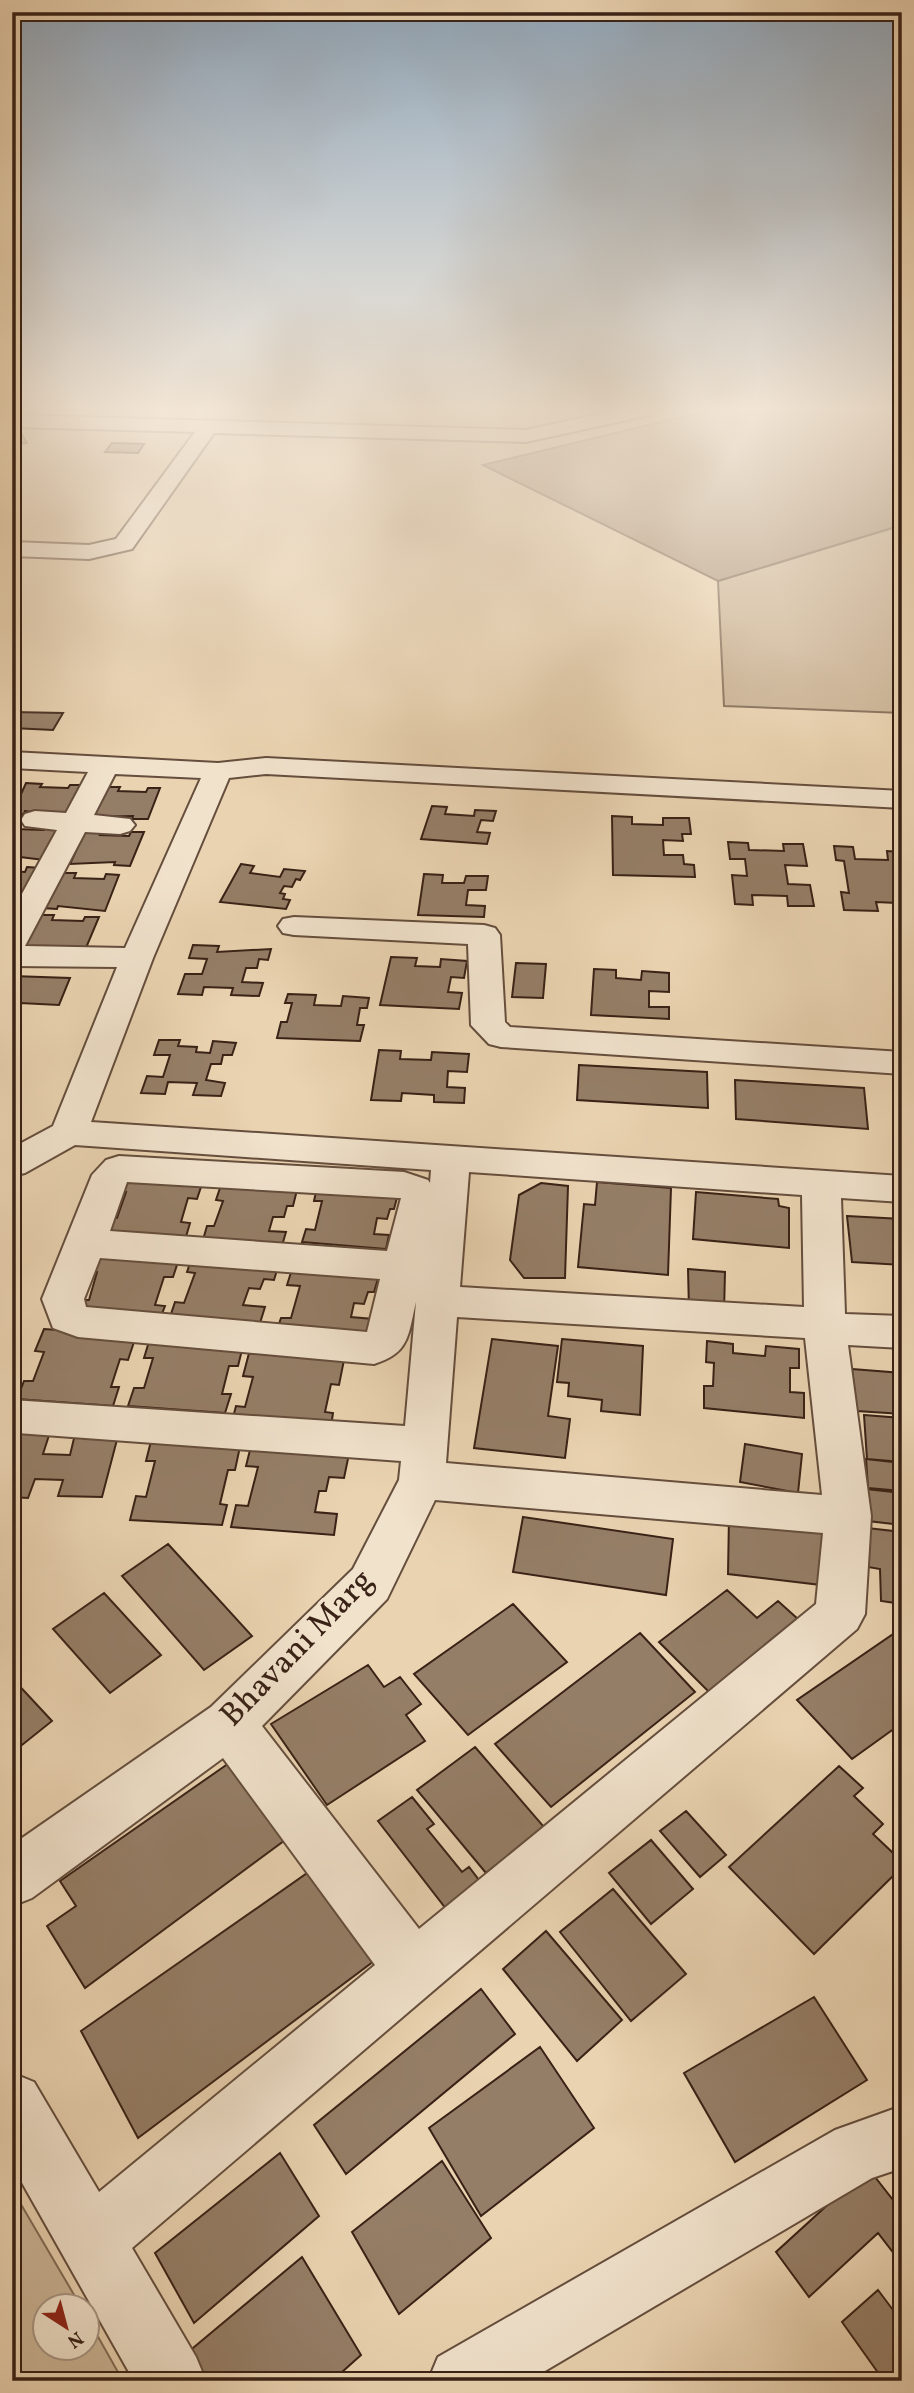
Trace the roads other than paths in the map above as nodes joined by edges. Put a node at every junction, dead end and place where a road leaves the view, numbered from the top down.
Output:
1 (141, 521) edge
2 (12, 549) edge
3 (12, 760) edge
4 (106, 765) junction
5 (218, 771) junction
6 (902, 800) edge
7 (35, 820) dead end
8 (75, 823) junction
9 (120, 825) dead end
10 (294, 926) dead end
11 (12, 942) edge
12 (12, 957) edge
13 (137, 958) junction
14 (902, 1063) edge
15 (69, 1133) junction
16 (451, 1159) junction
17 (12, 1164) edge
18 (821, 1184) junction
19 (902, 1189) edge
20 (86, 1243) junction
21 (426, 1279) junction
22 (825, 1326) junction
23 (902, 1332) edge
24 (17, 1416) dead end
25 (423, 1463) junction
26 (848, 1516) junction
27 (229, 1724) junction
28 (12, 1878) edge
29 (414, 1970) junction
30 (12, 2104) edge
31 (902, 2137) edge
32 (91, 2240) junction
33 (173, 2381) edge
34 (462, 2381) edge

1 - 2 street
3 - 4 street
4 - 5 street
4 - 8 street
5 - 6 street
5 - 13 street
7 - 8 street
8 - 9 street
8 - 11 street
10 - 14 street
12 - 13 street
13 - 15 street
15 - 16 street
15 - 17 street
16 - 18 street
16 - 21 street, Bhavani Marg
18 - 19 street
18 - 22 street
20 - 21 street
20 - 21 street
20 - 21 street
21 - 22 street
21 - 25 street, Bhavani Marg
22 - 23 street
22 - 26 street
24 - 25 street
25 - 26 street
25 - 27 street, Bhavani Marg
26 - 29 street
27 - 28 street, Bhavani Marg
27 - 29 street
29 - 32 street
30 - 32 street
31 - 34 street
32 - 33 street

